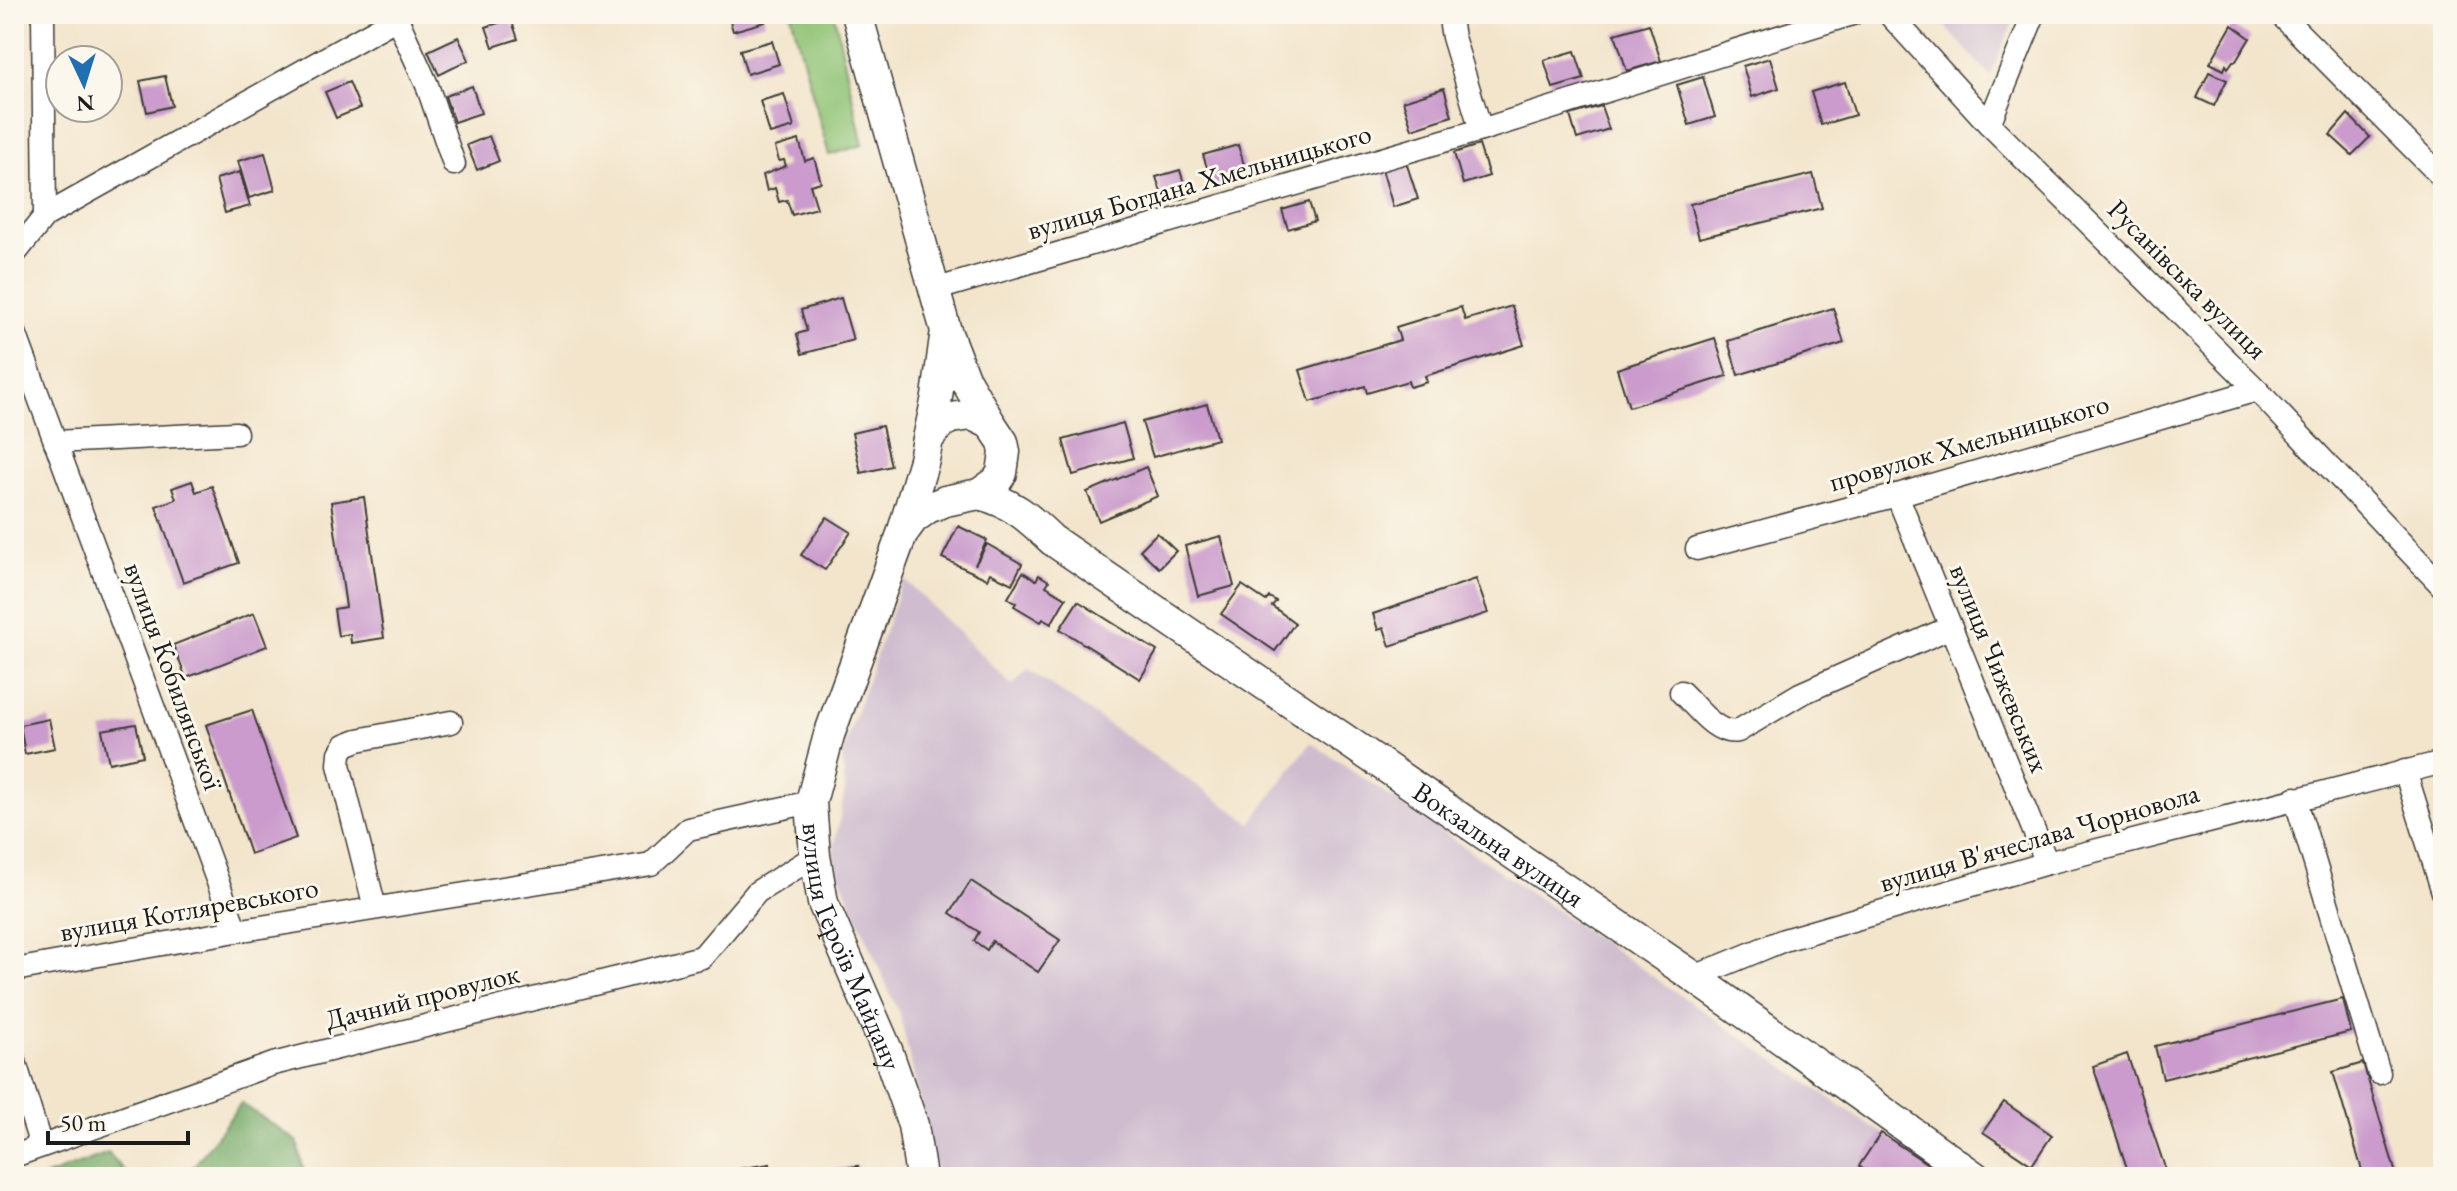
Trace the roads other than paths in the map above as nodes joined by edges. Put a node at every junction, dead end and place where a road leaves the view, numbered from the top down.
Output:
1 (43, 14) edge
2 (857, 14) edge
3 (1453, 14) edge
4 (1852, 14) edge
5 (1889, 14) edge
6 (2034, 14) edge
7 (2280, 14) edge
8 (398, 15) edge
9 (1989, 124) junction
10 (1481, 130) junction
11 (454, 164) dead end
12 (2443, 178) edge
13 (45, 216) junction
14 (14, 255) edge
15 (934, 290) junction
16 (14, 330) edge
17 (946, 331) junction
18 (2257, 390) junction
19 (991, 424) junction
20 (236, 433) dead end
21 (55, 442) junction
22 (926, 449) junction
23 (1005, 463) junction
24 (974, 495) junction
25 (1897, 495) junction
26 (1022, 512) junction
27 (902, 534) junction
28 (1697, 549) dead end
29 (2443, 587) edge
30 (1951, 627) junction
31 (1681, 692) dead end
32 (451, 722) dead end
33 (2443, 762) edge
34 (2405, 771) junction
35 (2295, 798) junction
36 (811, 802) junction
37 (815, 856) junction
38 (2047, 863) junction
39 (2443, 892) edge
40 (375, 908) junction
41 (236, 931) junction
42 (14, 970) edge
43 (1694, 977) junction
44 (14, 1059) edge
45 (2379, 1073) dead end
46 (41, 1146) junction
47 (14, 1156) edge
48 (921, 1177) edge
49 (1975, 1177) edge

1 - 13 street
2 - 15 street, вулиця Героїв Майдану
3 - 10 street
4 - 10 street, вулиця Богдана Хмельницького
5 - 9 street, Русанівська вулиця
6 - 9 street
7 - 12 street
8 - 11 street
8 - 13 street
9 - 18 street, Русанівська вулиця
10 - 15 street, вулиця Богдана Хмельницького
13 - 14 street
15 - 17 street, вулиця Героїв Майдану
16 - 21 street, вулиця Кобилянської
17 - 19 street, вулиця Героїв Майдану
17 - 22 street, вулиця Героїв Майдану
18 - 25 street, провулок Хмельницького
18 - 29 street, Русанівська вулиця
19 - 22 street
19 - 23 street, вулиця Героїв Майдану
20 - 21 street
21 - 41 street, вулиця Кобилянської
22 - 24 street
22 - 27 street, вулиця Героїв Майдану
23 - 24 street
23 - 26 street, Вокзальна вулиця
24 - 26 street, Вокзальна вулиця
24 - 27 street, вулиця Героїв Майдану
25 - 28 street, провулок Хмельницького
25 - 30 street, вулиця Чижевських
26 - 43 street, Вокзальна вулиця
27 - 36 street, вулиця Героїв Майдану
30 - 31 street
30 - 38 street, вулиця Чижевських
32 - 40 street
33 - 34 street, вулиця В'ячеслава Чорновола
34 - 35 street, вулиця В'ячеслава Чорновола
34 - 39 street
35 - 38 street, вулиця В'ячеслава Чорновола
35 - 45 street
36 - 37 street, вулиця Героїв Майдану
36 - 40 street, вулиця Котляревського
37 - 46 street, Дачний провулок
37 - 48 street, вулиця Героїв Майдану
38 - 43 street, вулиця В'ячеслава Чорновола
40 - 41 street, вулиця Котляревського
41 - 42 street, вулиця Котляревського
43 - 49 street, Вокзальна вулиця
44 - 46 street
46 - 47 street, Дачний провулок

